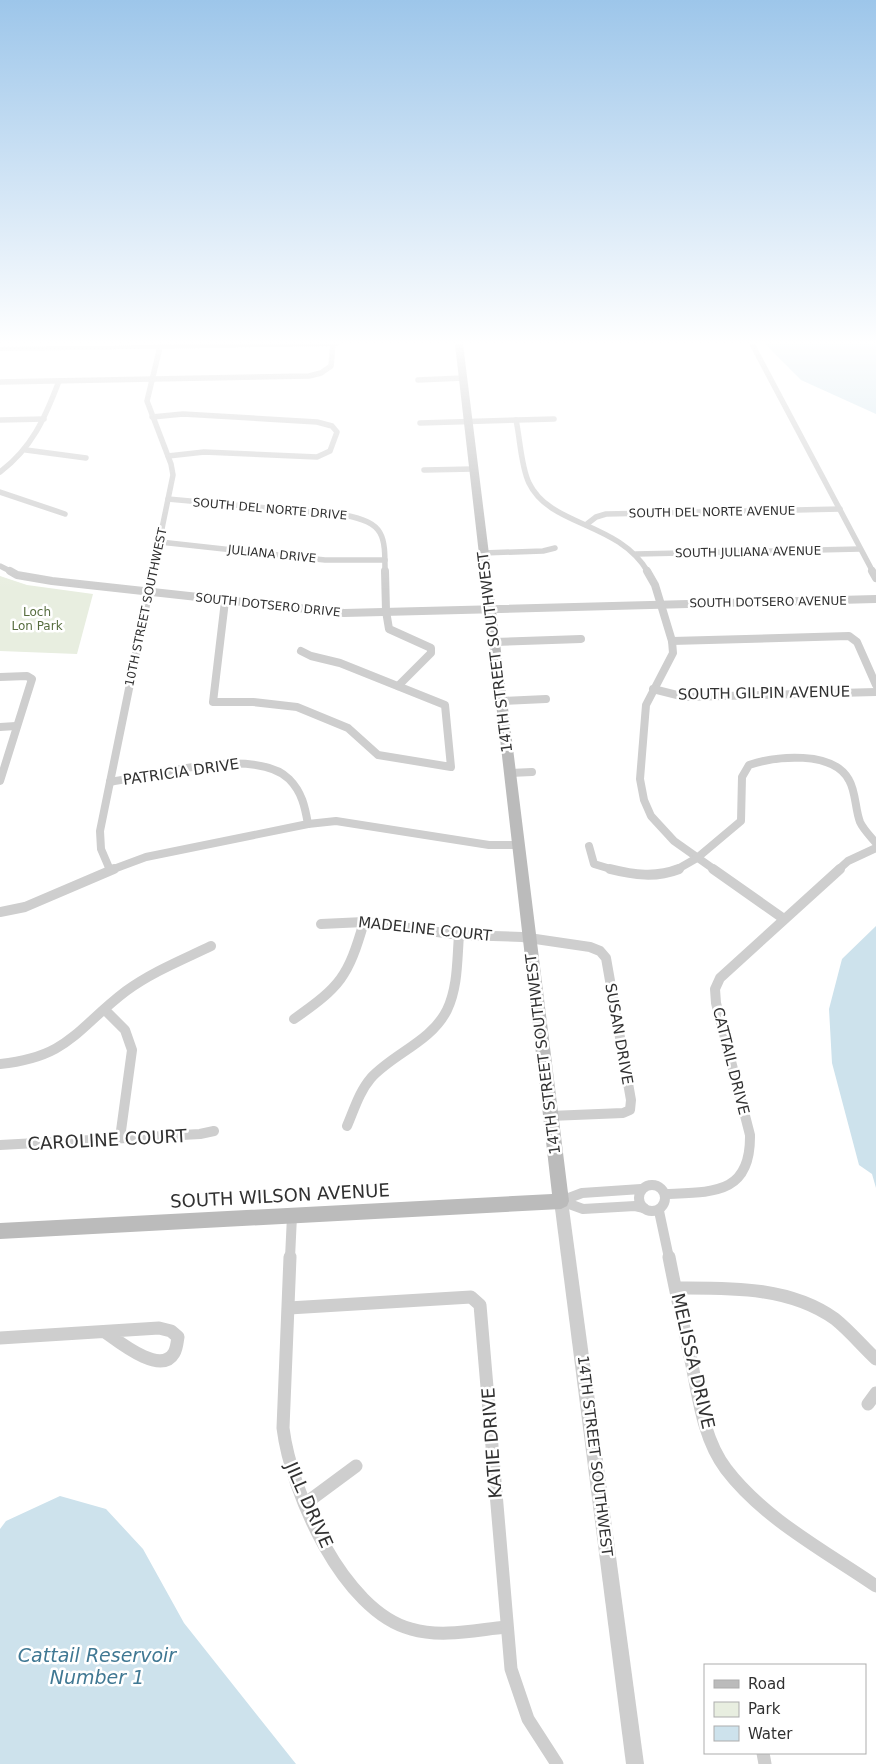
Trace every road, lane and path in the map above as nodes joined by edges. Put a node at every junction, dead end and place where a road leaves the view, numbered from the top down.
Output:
1 (41, 426) edge
2 (156, 426) edge
3 (332, 426) edge
4 (468, 426) edge
5 (517, 426) edge
6 (796, 426) edge
7 (26, 450) junction
8 (168, 456) junction
9 (86, 458) dead end
10 (473, 469) junction
11 (424, 470) dead end
12 (0, 472) edge
13 (0, 492) edge
14 (168, 499) junction
15 (840, 509) junction
16 (65, 514) dead end
17 (587, 524) junction
18 (160, 542) junction
19 (555, 548) dead end
20 (860, 549) junction
21 (483, 553) junction
22 (636, 554) junction
23 (385, 560) junction
24 (0, 566) edge
25 (876, 578) edge
26 (149, 592) junction
27 (876, 599) edge
28 (225, 601) junction
29 (660, 604) junction
30 (490, 608) junction
31 (386, 611) junction
32 (581, 639) dead end
33 (672, 641) junction
34 (494, 642) junction
35 (301, 652) dead end
36 (0, 677) edge
37 (876, 685) edge
38 (398, 686) junction
39 (653, 689) junction
40 (876, 692) edge
41 (546, 699) dead end
42 (501, 701) junction
43 (16, 726) junction
44 (0, 727) edge
45 (532, 772) dead end
46 (510, 773) junction
47 (0, 780) edge
48 (110, 782) junction
49 (308, 824) junction
50 (876, 843) edge
51 (519, 845) junction
52 (589, 846) dead end
53 (876, 848) edge
54 (699, 858) junction
55 (110, 870) junction
56 (0, 912) edge
57 (784, 919) junction
58 (364, 922) junction
59 (321, 924) dead end
60 (459, 935) junction
61 (530, 938) junction
62 (211, 946) dead end
63 (104, 1010) junction
64 (294, 1018) dead end
65 (0, 1064) edge
66 (550, 1116) junction
67 (347, 1126) dead end
68 (214, 1131) dead end
69 (120, 1138) junction
70 (0, 1145) edge
71 (641, 1189) junction
72 (665, 1194) junction
73 (561, 1202) junction
74 (644, 1208) junction
75 (659, 1211) junction
76 (292, 1216) junction
77 (0, 1231) edge
78 (676, 1288) junction
79 (289, 1308) junction
80 (105, 1332) junction
81 (0, 1338) edge
82 (876, 1359) edge
83 (876, 1393) edge
84 (868, 1404) dead end
85 (356, 1466) dead end
86 (306, 1503) junction
87 (876, 1586) edge
88 (506, 1627) junction
89 (557, 1764) edge
90 (635, 1764) edge

1 - 7 street
2 - 8 street, 10TH STREET SOUTHWEST
3 - 8 street
4 - 10 main road, 14TH STREET SOUTHWEST
5 - 17 street
6 - 15 street
7 - 9 street
7 - 12 street
8 - 14 street, 10TH STREET SOUTHWEST
10 - 11 street
10 - 21 main road, 14TH STREET SOUTHWEST
13 - 16 street
14 - 18 street, 10TH STREET SOUTHWEST
14 - 23 street, SOUTH DEL NORTE DRIVE
15 - 17 street, SOUTH DEL NORTE AVENUE
15 - 20 street
17 - 22 street
18 - 23 street, JULIANA DRIVE
18 - 26 street, 10TH STREET SOUTHWEST
19 - 21 street
20 - 22 street, SOUTH JULIANA AVENUE
20 - 25 street
21 - 30 main road, 14TH STREET SOUTHWEST
22 - 29 street
23 - 31 street, SOUTH DEL NORTE DRIVE
24 - 26 street, SOUTH DOTSERO DRIVE
26 - 28 street, SOUTH DOTSERO DRIVE
26 - 48 street, 10TH STREET SOUTHWEST
27 - 29 street, SOUTH DOTSERO AVENUE
28 - 31 street, SOUTH DOTSERO DRIVE
28 - 38 street
29 - 30 street, SOUTH DOTSERO DRIVE
29 - 33 street
30 - 31 street, SOUTH DOTSERO DRIVE
30 - 34 main road, 14TH STREET SOUTHWEST
31 - 38 street, SOUTH DEL NORTE DRIVE
32 - 34 street
33 - 37 street
33 - 39 street
34 - 42 main road, 14TH STREET SOUTHWEST
35 - 38 street
36 - 43 street
39 - 40 street, SOUTH GILPIN AVENUE
39 - 54 street
41 - 42 street
42 - 46 main road, 14TH STREET SOUTHWEST
43 - 44 street
43 - 47 street
45 - 46 street
46 - 51 main road, 14TH STREET SOUTHWEST
48 - 49 street, PATRICIA DRIVE
48 - 55 street, 10TH STREET SOUTHWEST
49 - 51 street
49 - 55 street
50 - 54 street
51 - 61 main road, 14TH STREET SOUTHWEST
52 - 54 street
53 - 57 street, CATTAIL DRIVE
54 - 57 street
55 - 56 street
57 - 72 street, CATTAIL DRIVE
58 - 59 street, MADELINE COURT
58 - 60 street, MADELINE COURT
58 - 64 street
60 - 61 street, MADELINE COURT
60 - 67 street
61 - 66 main road, 14TH STREET SOUTHWEST
61 - 66 street, SUSAN DRIVE
62 - 63 street
63 - 65 street
63 - 69 street
66 - 73 main road, 14TH STREET SOUTHWEST
68 - 69 street, CAROLINE COURT
69 - 70 street, CAROLINE COURT
71 - 72 street
71 - 73 street, SOUTH WILSON AVENUE
71 - 74 street
72 - 75 street
73 - 74 street, SOUTH WILSON AVENUE
73 - 76 main road, SOUTH WILSON AVENUE
73 - 90 street, 14TH STREET SOUTHWEST
74 - 75 street
75 - 78 street, MELISSA DRIVE
76 - 77 main road, SOUTH WILSON AVENUE
76 - 79 street, JILL DRIVE
78 - 82 street
78 - 87 street, MELISSA DRIVE
79 - 86 street, JILL DRIVE
79 - 88 street, KATIE DRIVE
80 - 80 street
80 - 81 street
83 - 84 street
85 - 86 street
86 - 88 street, JILL DRIVE
88 - 89 street, KATIE DRIVE

